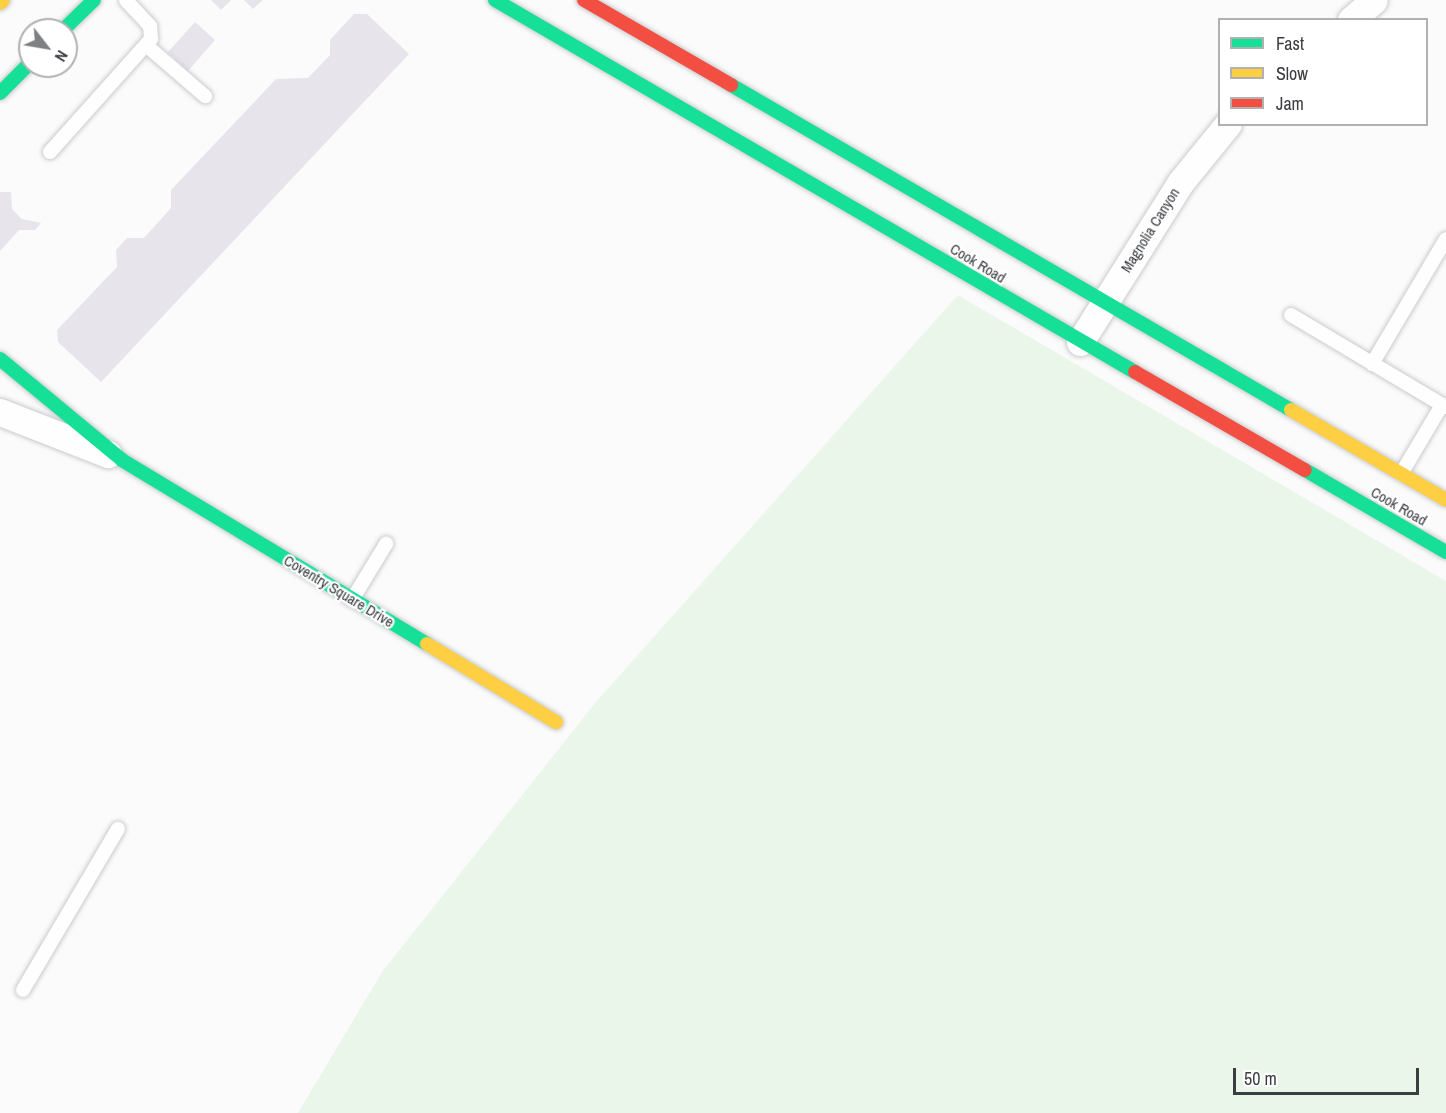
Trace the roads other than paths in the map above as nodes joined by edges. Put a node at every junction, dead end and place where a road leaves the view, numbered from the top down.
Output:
1 (93, 0) edge
2 (126, 0) edge
3 (495, 0) edge
4 (584, 0) edge
5 (1374, 0) edge
6 (75, 18) edge
7 (1353, 18) edge
8 (147, 46) junction
9 (18, 75) edge
10 (0, 93) edge
11 (204, 96) dead end
12 (1226, 126) edge
13 (50, 152) dead end
14 (1446, 239) edge
15 (1103, 305) junction
16 (1291, 315) dead end
17 (1080, 342) junction
18 (0, 359) edge
19 (1372, 364) junction
20 (1444, 406) edge
21 (0, 412) edge
22 (122, 459) junction
23 (1401, 474) junction
24 (1446, 500) edge
25 (386, 544) dead end
26 (1446, 552) edge
27 (352, 600) junction
28 (556, 722) dead end
29 (118, 829) dead end
30 (23, 990) dead end

1 - 6 street
2 - 8 lane
3 - 17 street, Cook Road
4 - 15 street, Cook Road
5 - 7 street
8 - 11 lane
8 - 13 lane
9 - 10 street
12 - 15 street, Magnolia Canyon
14 - 19 lane
15 - 17 street, Magnolia Canyon
15 - 23 street, Cook Road
16 - 19 lane
17 - 26 street, Cook Road
18 - 22 street, Coventry Square Drive
19 - 20 lane
20 - 23 lane
21 - 22 street, Coventry Square Drive
22 - 27 street, Coventry Square Drive
23 - 24 street, Cook Road
25 - 27 lane
27 - 28 street, Coventry Square Drive
29 - 30 lane

